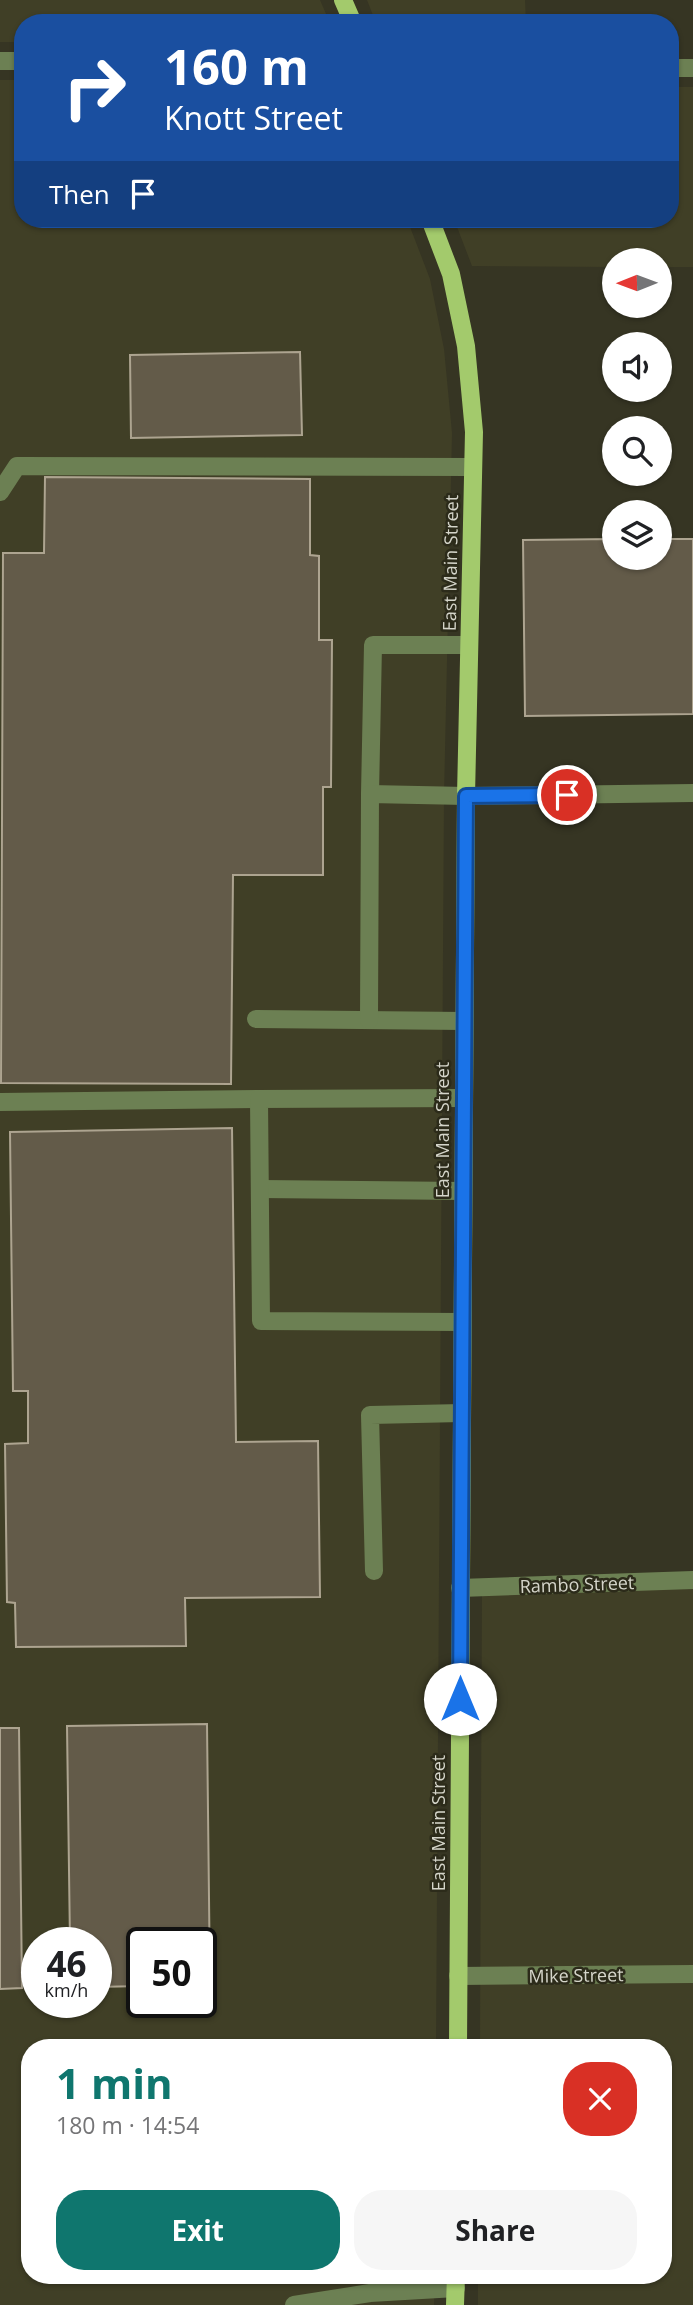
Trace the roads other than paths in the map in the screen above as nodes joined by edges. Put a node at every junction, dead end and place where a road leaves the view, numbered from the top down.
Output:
1 (433, 228) edge
2 (473, 467) junction
3 (0, 492) edge
4 (469, 645) junction
5 (693, 793) edge
6 (370, 794) junction
7 (466, 796) junction
8 (256, 1019) dead end
9 (369, 1020) junction
10 (464, 1021) junction
11 (464, 1098) junction
12 (259, 1099) junction
13 (0, 1102) edge
14 (260, 1189) junction
15 (463, 1191) junction
16 (462, 1322) junction
17 (462, 1413) junction
18 (374, 1571) dead end
19 (693, 1580) edge
20 (460, 1588) junction
21 (693, 1974) edge
22 (458, 1976) junction
23 (458, 2039) edge
24 (456, 2289) edge
25 (294, 2305) edge

1 - 2 main road, East Main Street
2 - 3 street
2 - 4 main road, East Main Street
4 - 6 street
4 - 7 main road, East Main Street
5 - 7 street
6 - 7 street
6 - 9 street
7 - 10 main road, East Main Street
8 - 9 street
9 - 10 street
10 - 11 main road, East Main Street
11 - 12 street
11 - 15 main road, East Main Street
12 - 13 street
12 - 14 street
14 - 15 street
14 - 16 street
15 - 16 main road, East Main Street
16 - 17 main road, East Main Street
17 - 18 street
17 - 20 main road, East Main Street
19 - 20 street, Rambo Street
20 - 22 main road, East Main Street
21 - 22 street, Mike Street
22 - 23 main road, East Main Street
24 - 25 street

